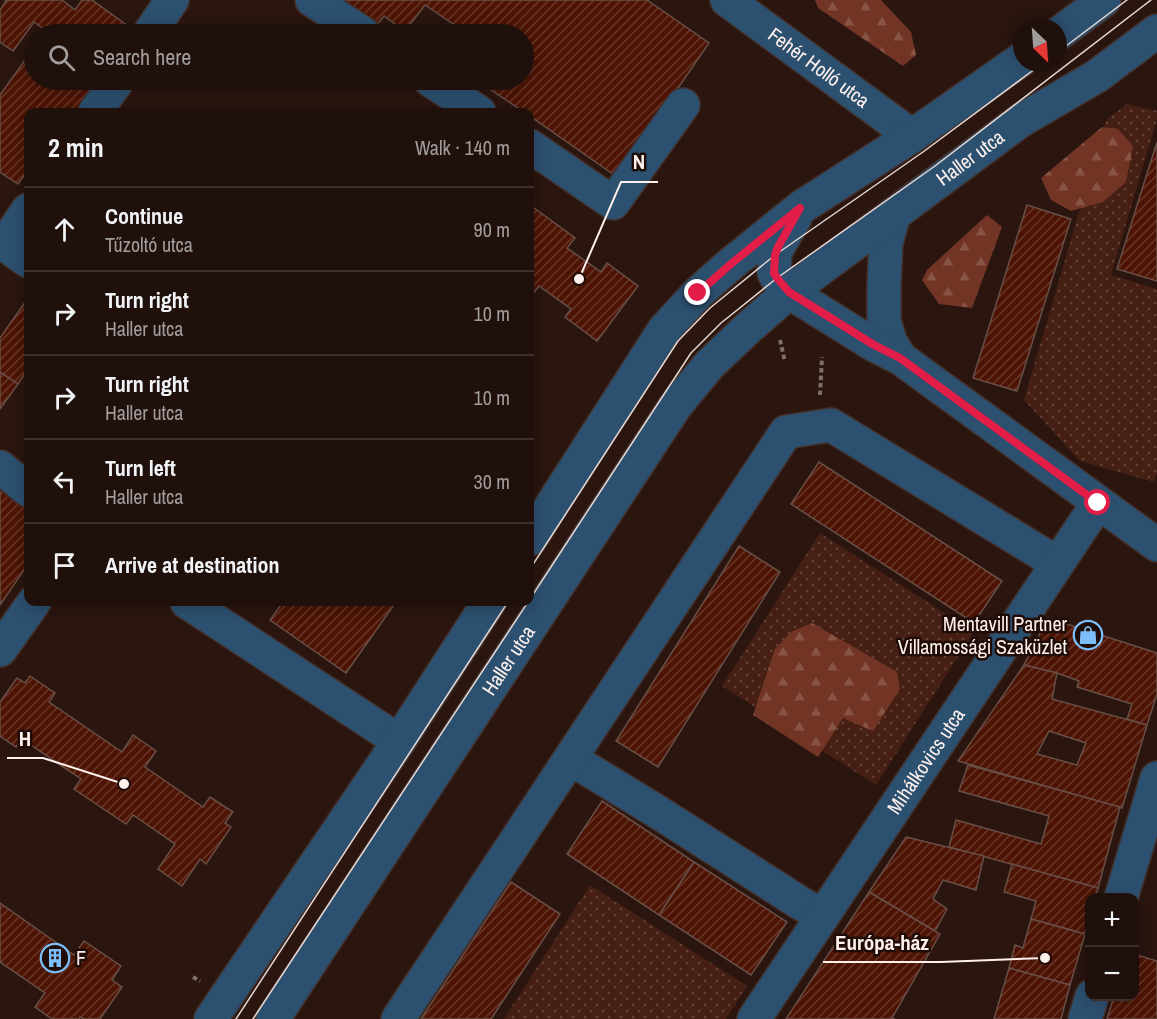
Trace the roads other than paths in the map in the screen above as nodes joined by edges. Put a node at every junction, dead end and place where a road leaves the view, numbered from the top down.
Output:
1 (172, 0) edge
2 (312, 0) edge
3 (727, 0) edge
4 (1104, 0) edge
5 (156, 24) edge
6 (349, 24) edge
7 (1067, 27) edge
8 (1157, 31) edge
9 (1013, 65) edge
10 (111, 90) edge
11 (445, 90) edge
12 (683, 105) dead end
13 (98, 108) edge
14 (473, 108) edge
15 (912, 136) junction
16 (534, 149) edge
17 (800, 208) junction
18 (894, 214) junction
19 (24, 219) edge
20 (11, 249) edge
21 (789, 292) junction
22 (900, 358) junction
23 (0, 467) edge
24 (24, 487) edge
25 (1098, 503) junction
26 (534, 533) edge
27 (1157, 545) edge
28 (1057, 563) junction
29 (31, 606) edge
30 (193, 606) edge
31 (486, 606) edge
32 (0, 650) edge
33 (399, 741) junction
34 (571, 759) junction
35 (1157, 778) edge
36 (1122, 893) edge
37 (823, 916) junction
38 (1090, 1001) edge
39 (211, 1019) edge
40 (273, 1019) edge
41 (399, 1019) edge
42 (754, 1019) edge
43 (1085, 1019) edge

1 - 5 street
2 - 6 street
3 - 15 street, Fehér Holló utca
4 - 7 street
8 - 18 street, Haller utca
9 - 15 street
10 - 13 street
11 - 14 street
12 - 16 street
15 - 17 street
17 - 21 street
17 - 26 street
18 - 21 street, Haller utca
18 - 22 street
19 - 20 street
21 - 22 street
21 - 40 street, Haller utca
22 - 25 street
23 - 24 street
25 - 27 street
25 - 28 street, Mihálkovics utca
28 - 34 street
28 - 37 street, Mihálkovics utca
29 - 32 street
30 - 33 street
31 - 33 street
33 - 39 street
34 - 37 street
34 - 41 street
35 - 36 street
37 - 42 street, Mihálkovics utca
38 - 43 street

